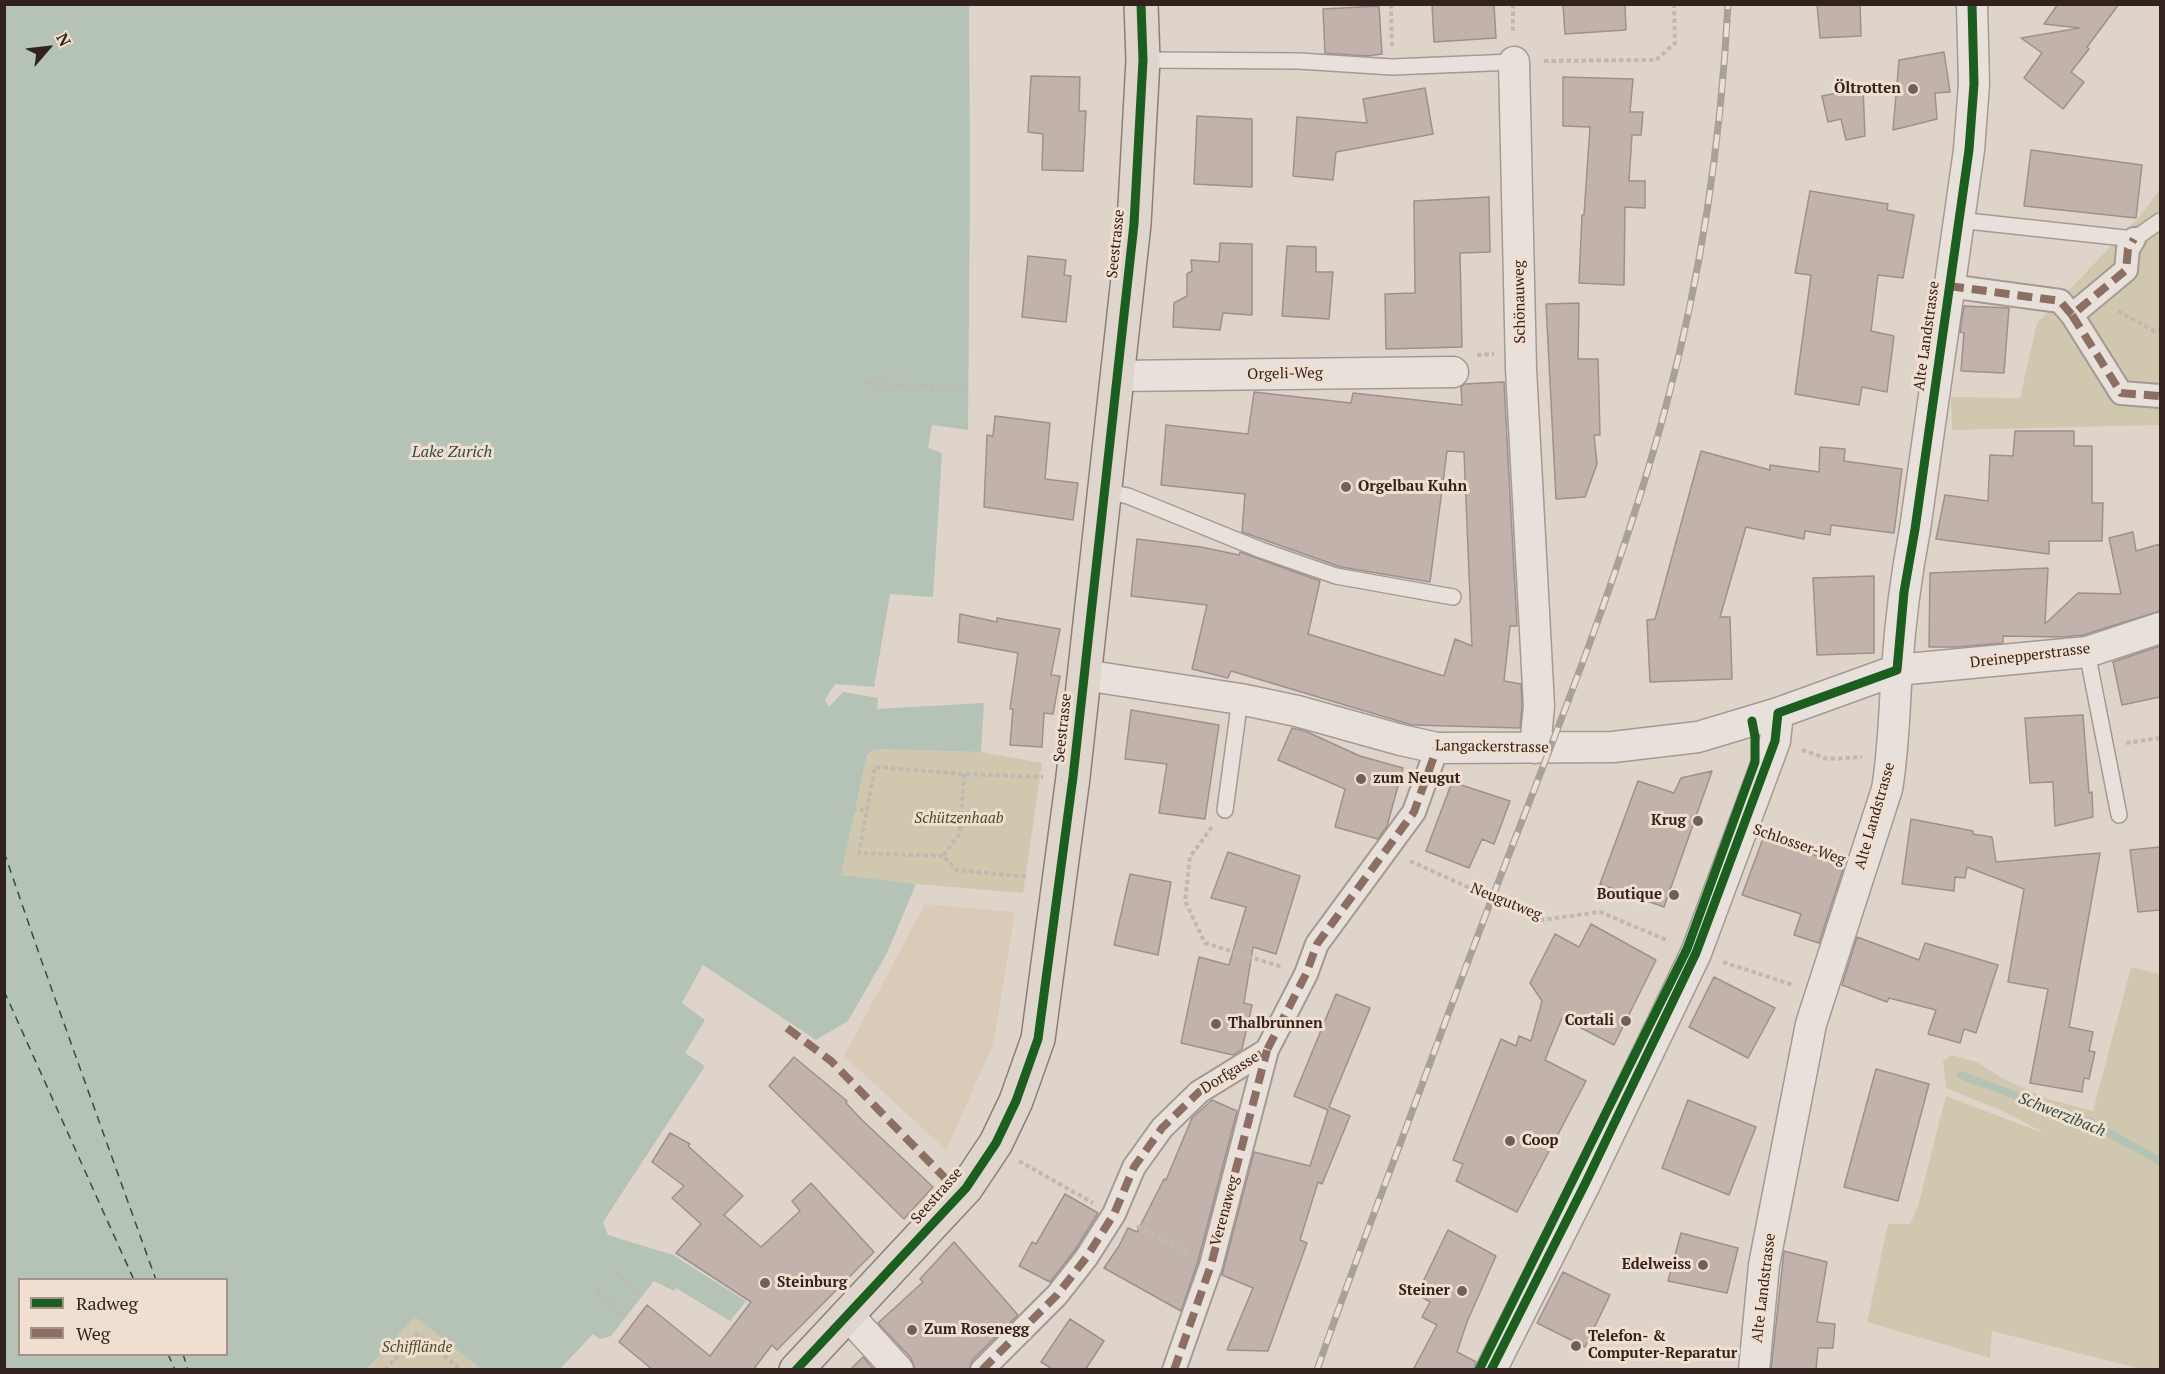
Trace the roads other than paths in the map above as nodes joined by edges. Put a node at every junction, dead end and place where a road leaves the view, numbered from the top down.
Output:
1 (1142, 4) edge
2 (1972, 4) edge
3 (1143, 60) junction
4 (1514, 62) joint
5 (1958, 220) junction
6 (2160, 221) edge
7 (2134, 239) junction
8 (1949, 286) junction
9 (2072, 315) junction
10 (1453, 372) road end
11 (1117, 376) junction
12 (2160, 396) edge
13 (1104, 491) junction
14 (1453, 597) dead end
15 (2160, 628) edge
16 (2087, 652) junction
17 (1897, 670) junction
18 (1084, 675) junction
19 (1240, 699) junction
20 (1777, 727) junction
21 (1437, 748) junction
22 (1535, 748) junction
23 (1219, 814) road end
24 (2119, 815) dead end
25 (1267, 1050) junction
26 (848, 1314) junction
27 (796, 1370) edge
28 (898, 1370) edge
29 (982, 1370) edge
30 (1174, 1370) edge
31 (1491, 1370) edge
32 (1754, 1370) edge

1 - 3 main road, Seestrasse
2 - 5 street, Alte Landstrasse
3 - 4 lane
3 - 11 main road, Seestrasse
4 - 22 street, Schönauweg
5 - 7 lane
5 - 8 street, Alte Landstrasse
6 - 7 lane
7 - 9 street
8 - 9 street
8 - 17 street, Alte Landstrasse
9 - 12 street
10 - 11 street, Orgeli-Weg
11 - 13 main road, Seestrasse
13 - 14 lane
13 - 18 main road, Seestrasse
15 - 16 street, Dreinepperstrasse
16 - 17 street, Dreinepperstrasse
16 - 24 lane
17 - 20 street, Langackerstrasse
17 - 32 street, Alte Landstrasse
18 - 19 street, Langackerstrasse
18 - 26 main road, Seestrasse
19 - 21 street, Langackerstrasse
19 - 23 lane
20 - 22 street, Langackerstrasse
20 - 31 street
21 - 22 street, Langackerstrasse
21 - 25 street, Dorfgasse
25 - 29 street, Dorfgasse
25 - 30 street, Verenaweg
26 - 27 main road, Seestrasse
26 - 28 street

